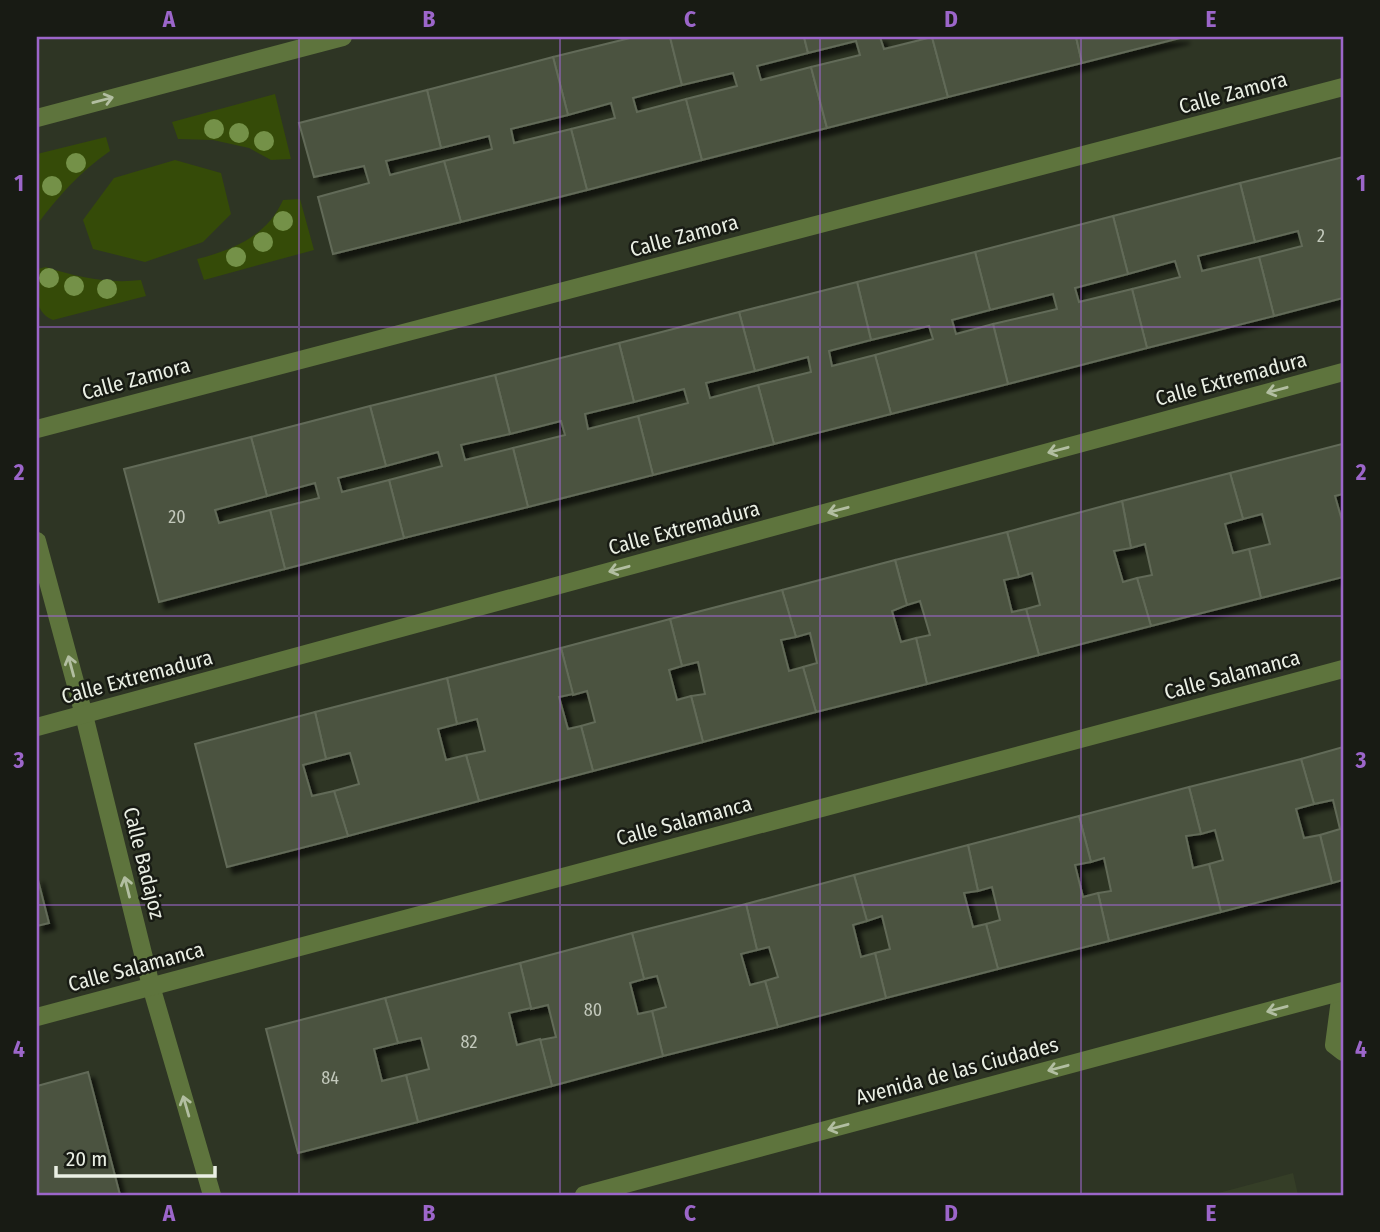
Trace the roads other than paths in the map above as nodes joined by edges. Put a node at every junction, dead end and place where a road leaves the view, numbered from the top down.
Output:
1 (343, 37) edge
2 (1343, 87) edge
3 (37, 118) edge
4 (1343, 372) edge
5 (37, 429) edge
6 (37, 541) edge
7 (1343, 669) edge
8 (84, 715) junction
9 (37, 727) edge
10 (151, 986) junction
11 (1342, 991) edge
12 (37, 1017) edge
13 (1343, 1052) edge
14 (212, 1195) edge
15 (584, 1195) edge

3 -> 1 street
2 - 5 street, Calle Zamora
4 -> 8 street, Calle Extremadura
8 -> 6 street, Calle Badajoz
7 - 10 street, Calle Salamanca
8 - 9 street, Calle Extremadura
10 -> 8 street, Calle Badajoz
10 - 12 street, Calle Salamanca
14 -> 10 street, Calle Badajoz
11 - 13 street, Avenida de las Ciudades
11 -> 15 street, Avenida de las Ciudades

